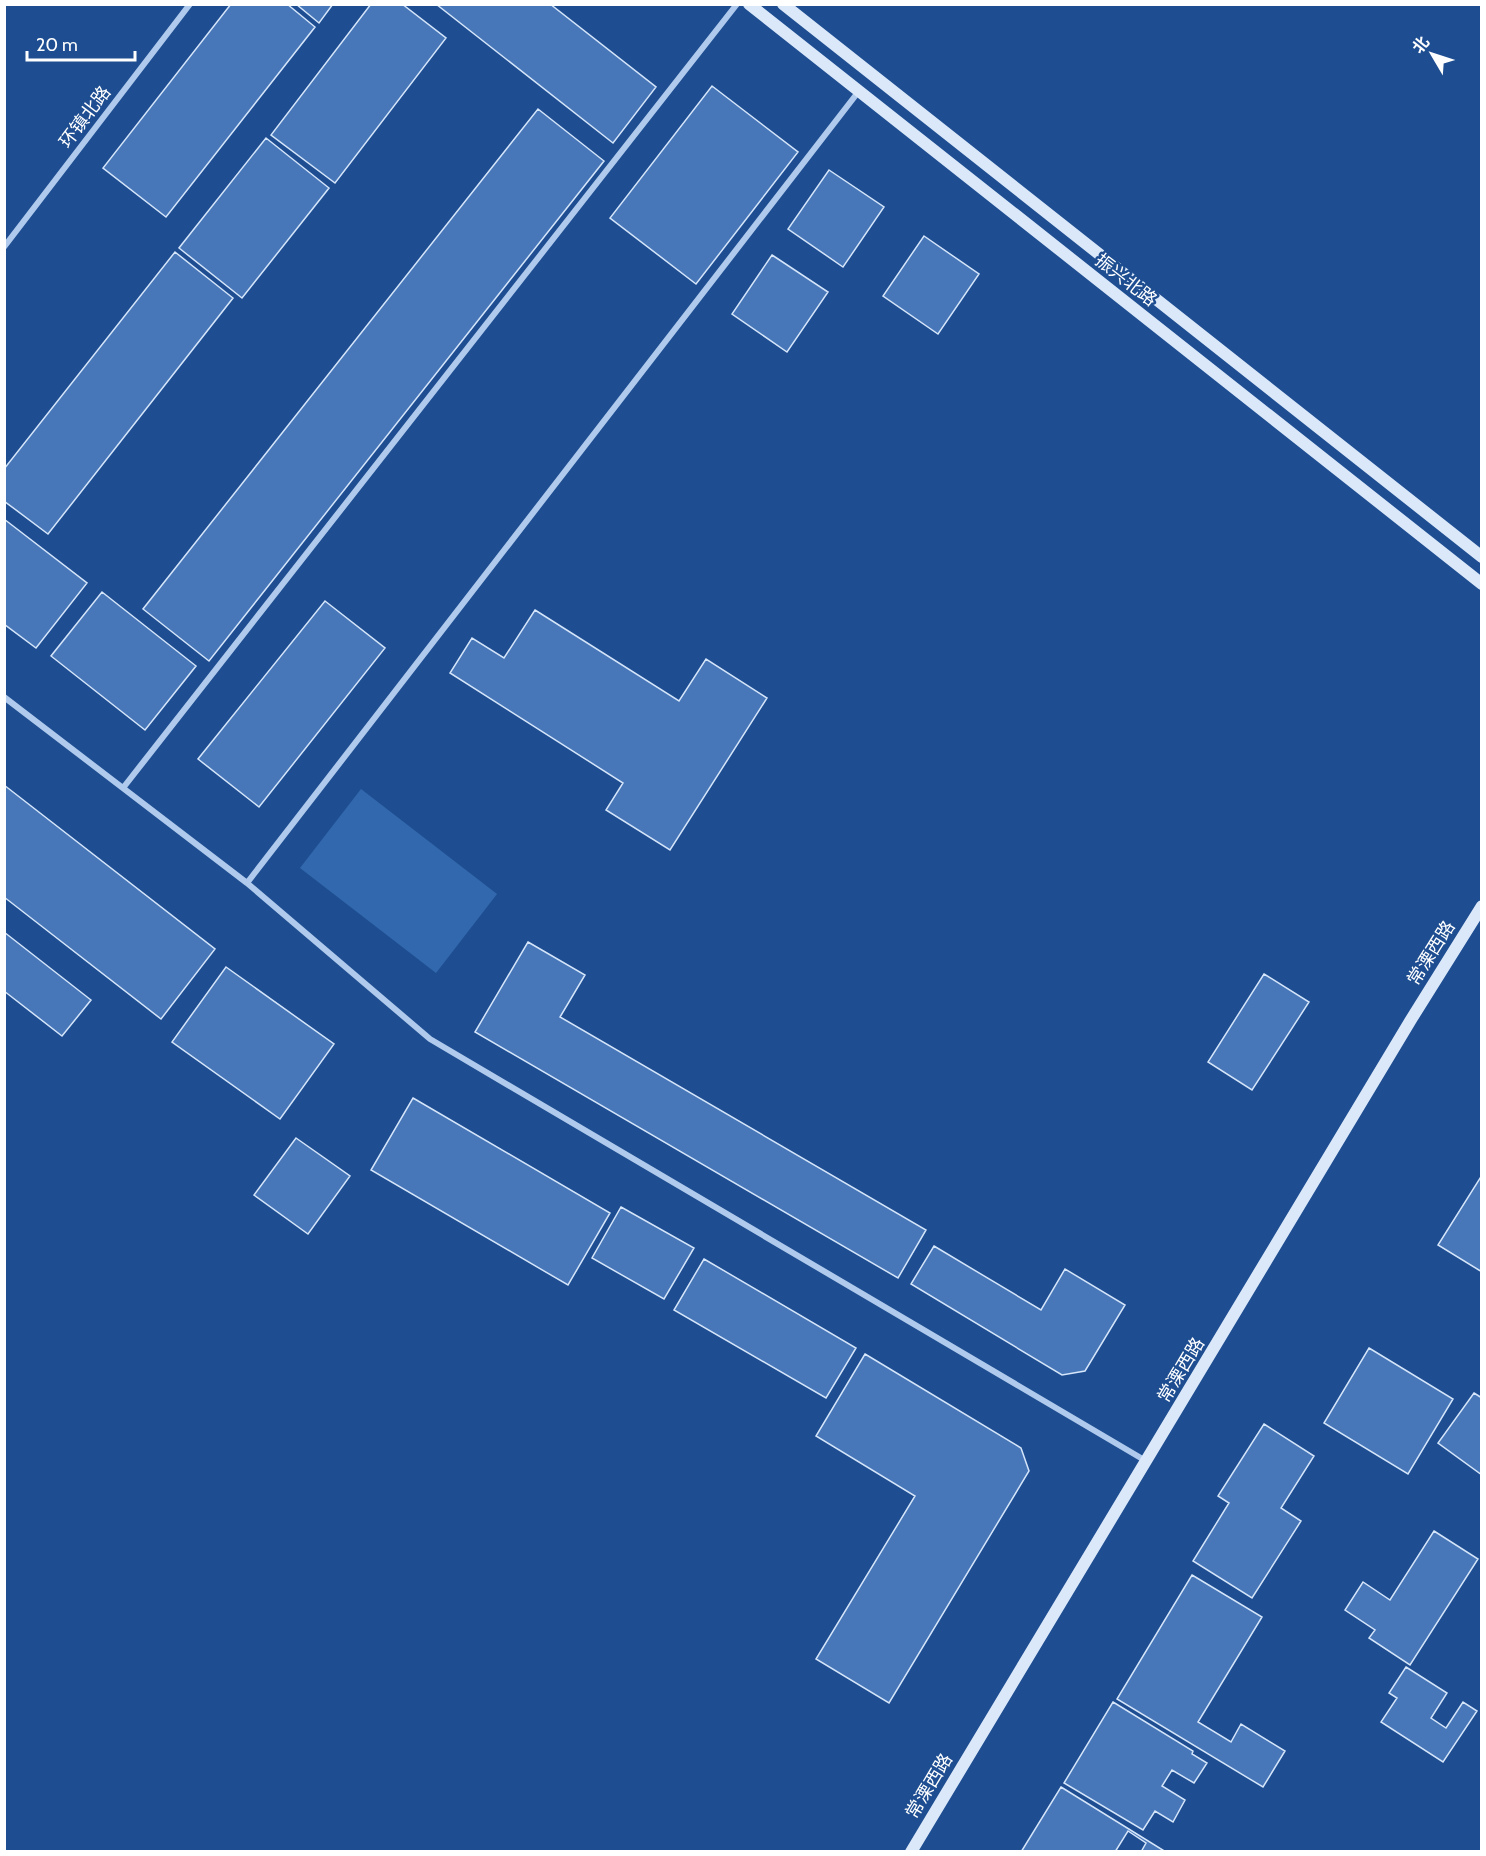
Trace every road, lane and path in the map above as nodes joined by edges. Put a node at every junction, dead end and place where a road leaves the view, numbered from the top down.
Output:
1 (190, 4) edge
2 (737, 4) edge
3 (748, 4) edge
4 (783, 4) edge
5 (859, 91) junction
6 (4, 247) edge
7 (1482, 557) edge
8 (1482, 584) edge
9 (4, 697) edge
10 (123, 788) junction
11 (247, 884) junction
12 (1482, 906) edge
13 (1146, 1462) junction
14 (911, 1851) edge

1 - 6 street, 环镇北路
2 - 10 street
3 - 5 main road, 振兴北路
4 - 7 main road, 振兴北路
5 - 8 main road, 振兴北路
5 - 11 street
9 - 10 street
10 - 11 street
11 - 13 street
12 - 13 main road, 常溧西路
13 - 14 main road, 常溧西路

